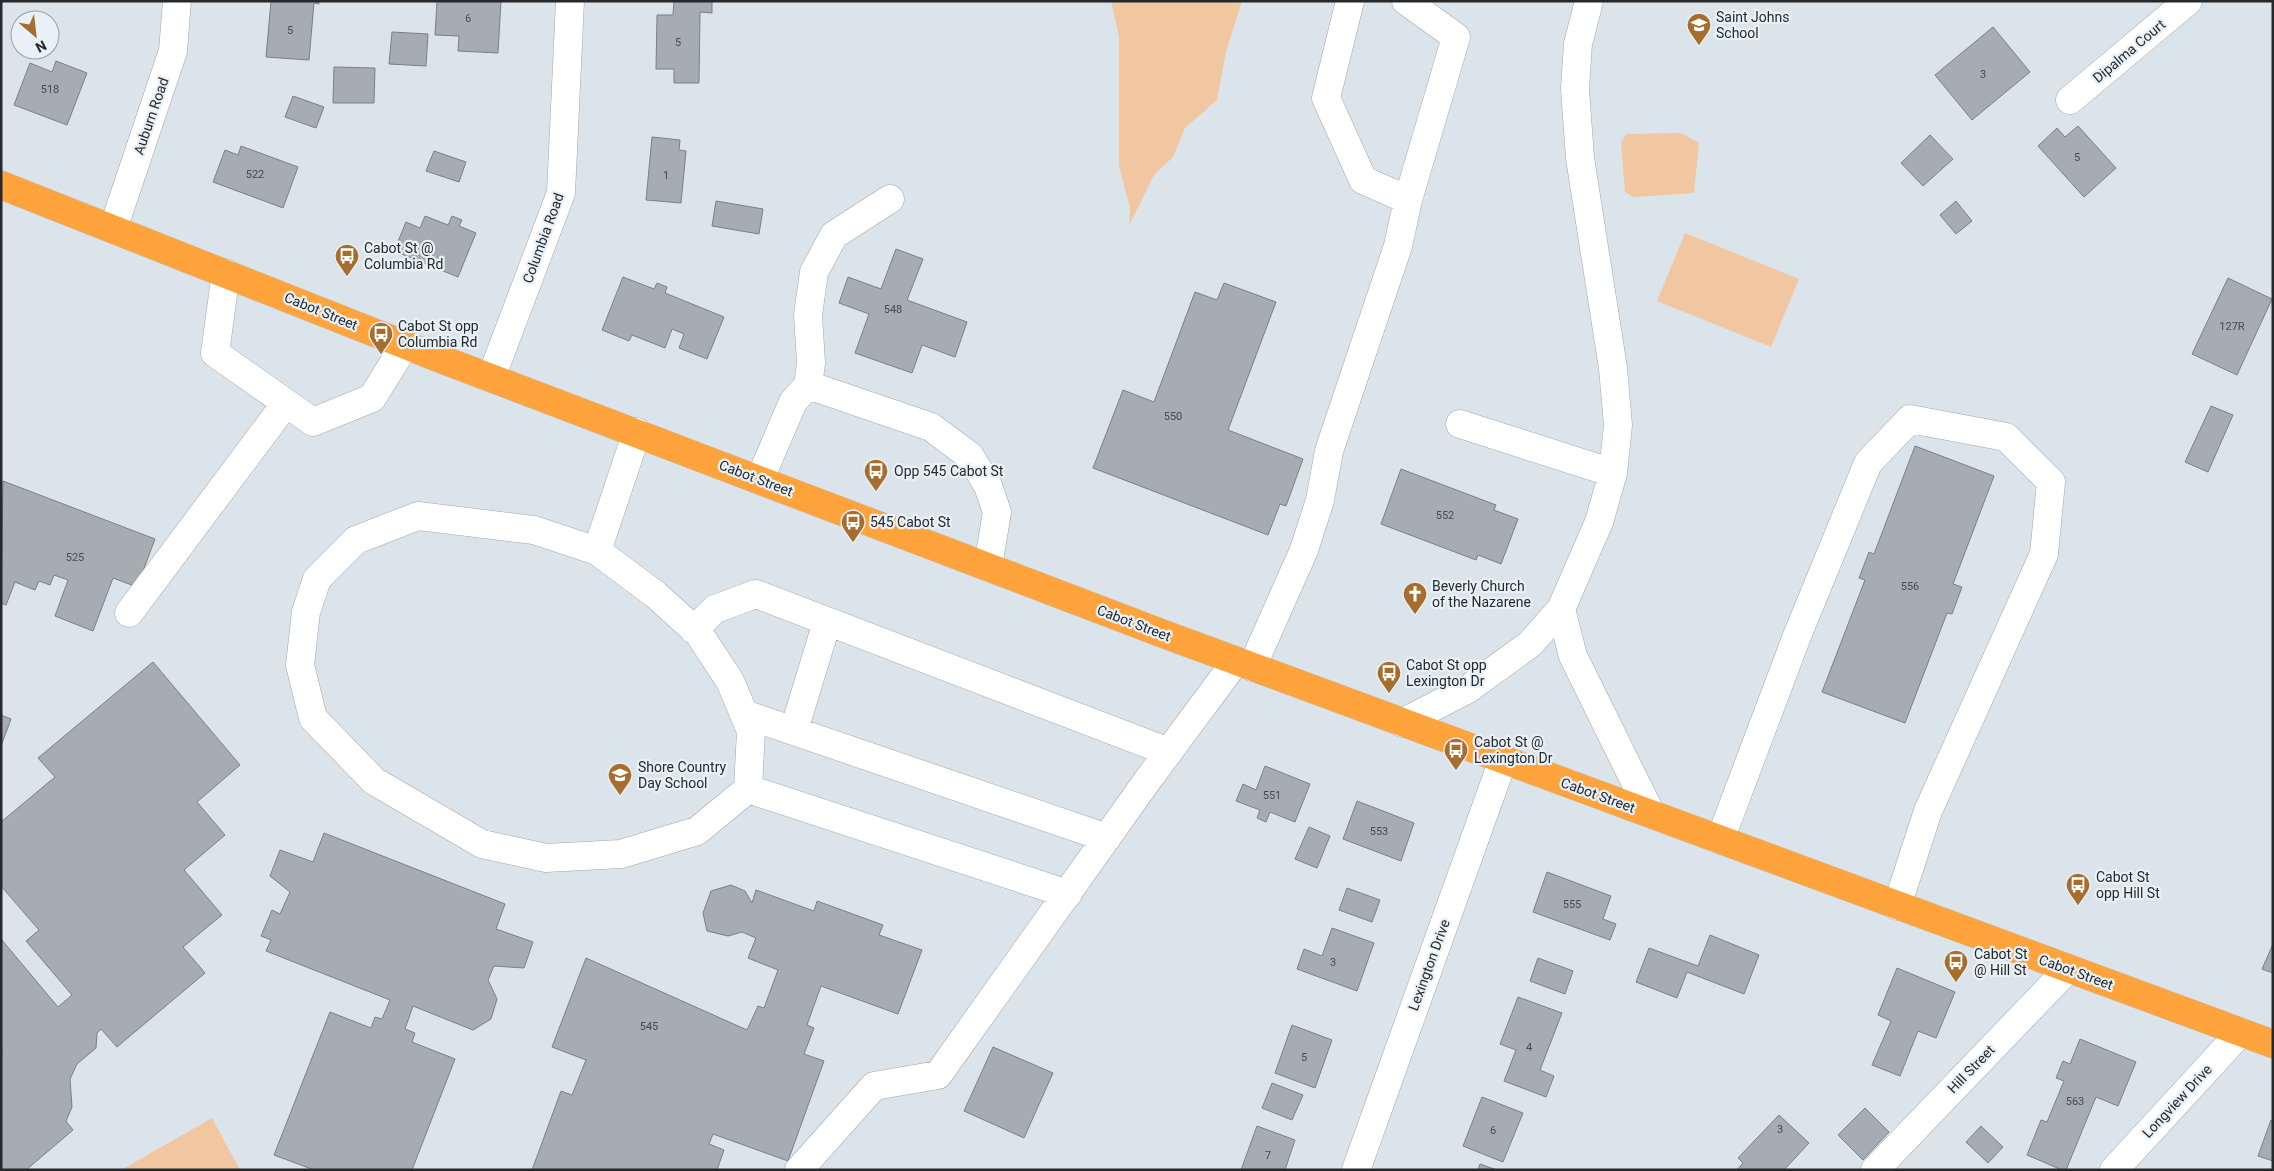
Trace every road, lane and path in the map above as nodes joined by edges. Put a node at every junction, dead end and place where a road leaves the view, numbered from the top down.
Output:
1 (177, 1) edge
2 (570, 1) edge
3 (1350, 1) edge
4 (1406, 1) edge
5 (1589, 1) edge
6 (2188, 1) edge
7 (2070, 100) dead end
8 (1, 185) edge
9 (890, 199) dead end
10 (1408, 200) junction
11 (114, 229) junction
12 (226, 273) junction
13 (405, 345) junction
14 (491, 378) junction
15 (808, 385) junction
16 (286, 403) junction
17 (1460, 424) dead end
18 (637, 432) junction
19 (1613, 473) junction
20 (760, 479) junction
21 (597, 551) junction
22 (988, 566) junction
23 (1561, 609) junction
24 (129, 613) dead end
25 (827, 622) junction
26 (694, 630) junction
27 (1244, 664) junction
28 (744, 714) junction
29 (1402, 723) junction
30 (794, 730) junction
31 (1169, 752) junction
32 (1503, 760) junction
33 (748, 790) junction
34 (1651, 814) junction
35 (1107, 838) junction
36 (1720, 840) junction
37 (1068, 894) junction
38 (1897, 906) junction
39 (2068, 969) junction
40 (2241, 1032) junction
41 (2273, 1044) edge
42 (799, 1170) edge
43 (1356, 1170) edge
44 (1874, 1170) edge
45 (2114, 1170) edge

1 - 11 street, Auburn Road
2 - 14 street, Columbia Road
3 - 10 street
4 - 10 street
5 - 19 street
6 - 7 street, Dipalma Court
8 - 11 highway, Cabot Street
9 - 15 street
10 - 27 street
11 - 12 highway, Cabot Street
12 - 13 highway, Cabot Street
12 - 16 street
13 - 14 highway, Cabot Street
13 - 16 street
14 - 18 highway, Cabot Street
15 - 20 street
15 - 22 street
16 - 24 street
17 - 19 street
18 - 20 highway, Cabot Street
18 - 21 street
19 - 23 street
20 - 22 highway, Cabot Street
21 - 26 street
21 - 33 street
22 - 27 highway, Cabot Street
23 - 29 street
23 - 34 street
25 - 26 street
25 - 30 street
25 - 31 street
26 - 28 street
27 - 29 highway, Cabot Street
27 - 31 street
28 - 30 street
28 - 33 street
29 - 32 highway, Cabot Street
30 - 35 street
31 - 35 street
32 - 34 highway, Cabot Street
32 - 43 street, Lexington Drive
33 - 37 street
34 - 36 highway, Cabot Street
35 - 37 street
36 - 38 highway, Cabot Street
36 - 38 street
37 - 42 street
38 - 39 highway, Cabot Street
39 - 40 highway, Cabot Street
39 - 44 street, Hill Street
40 - 41 highway, Cabot Street
40 - 45 street, Longview Drive

